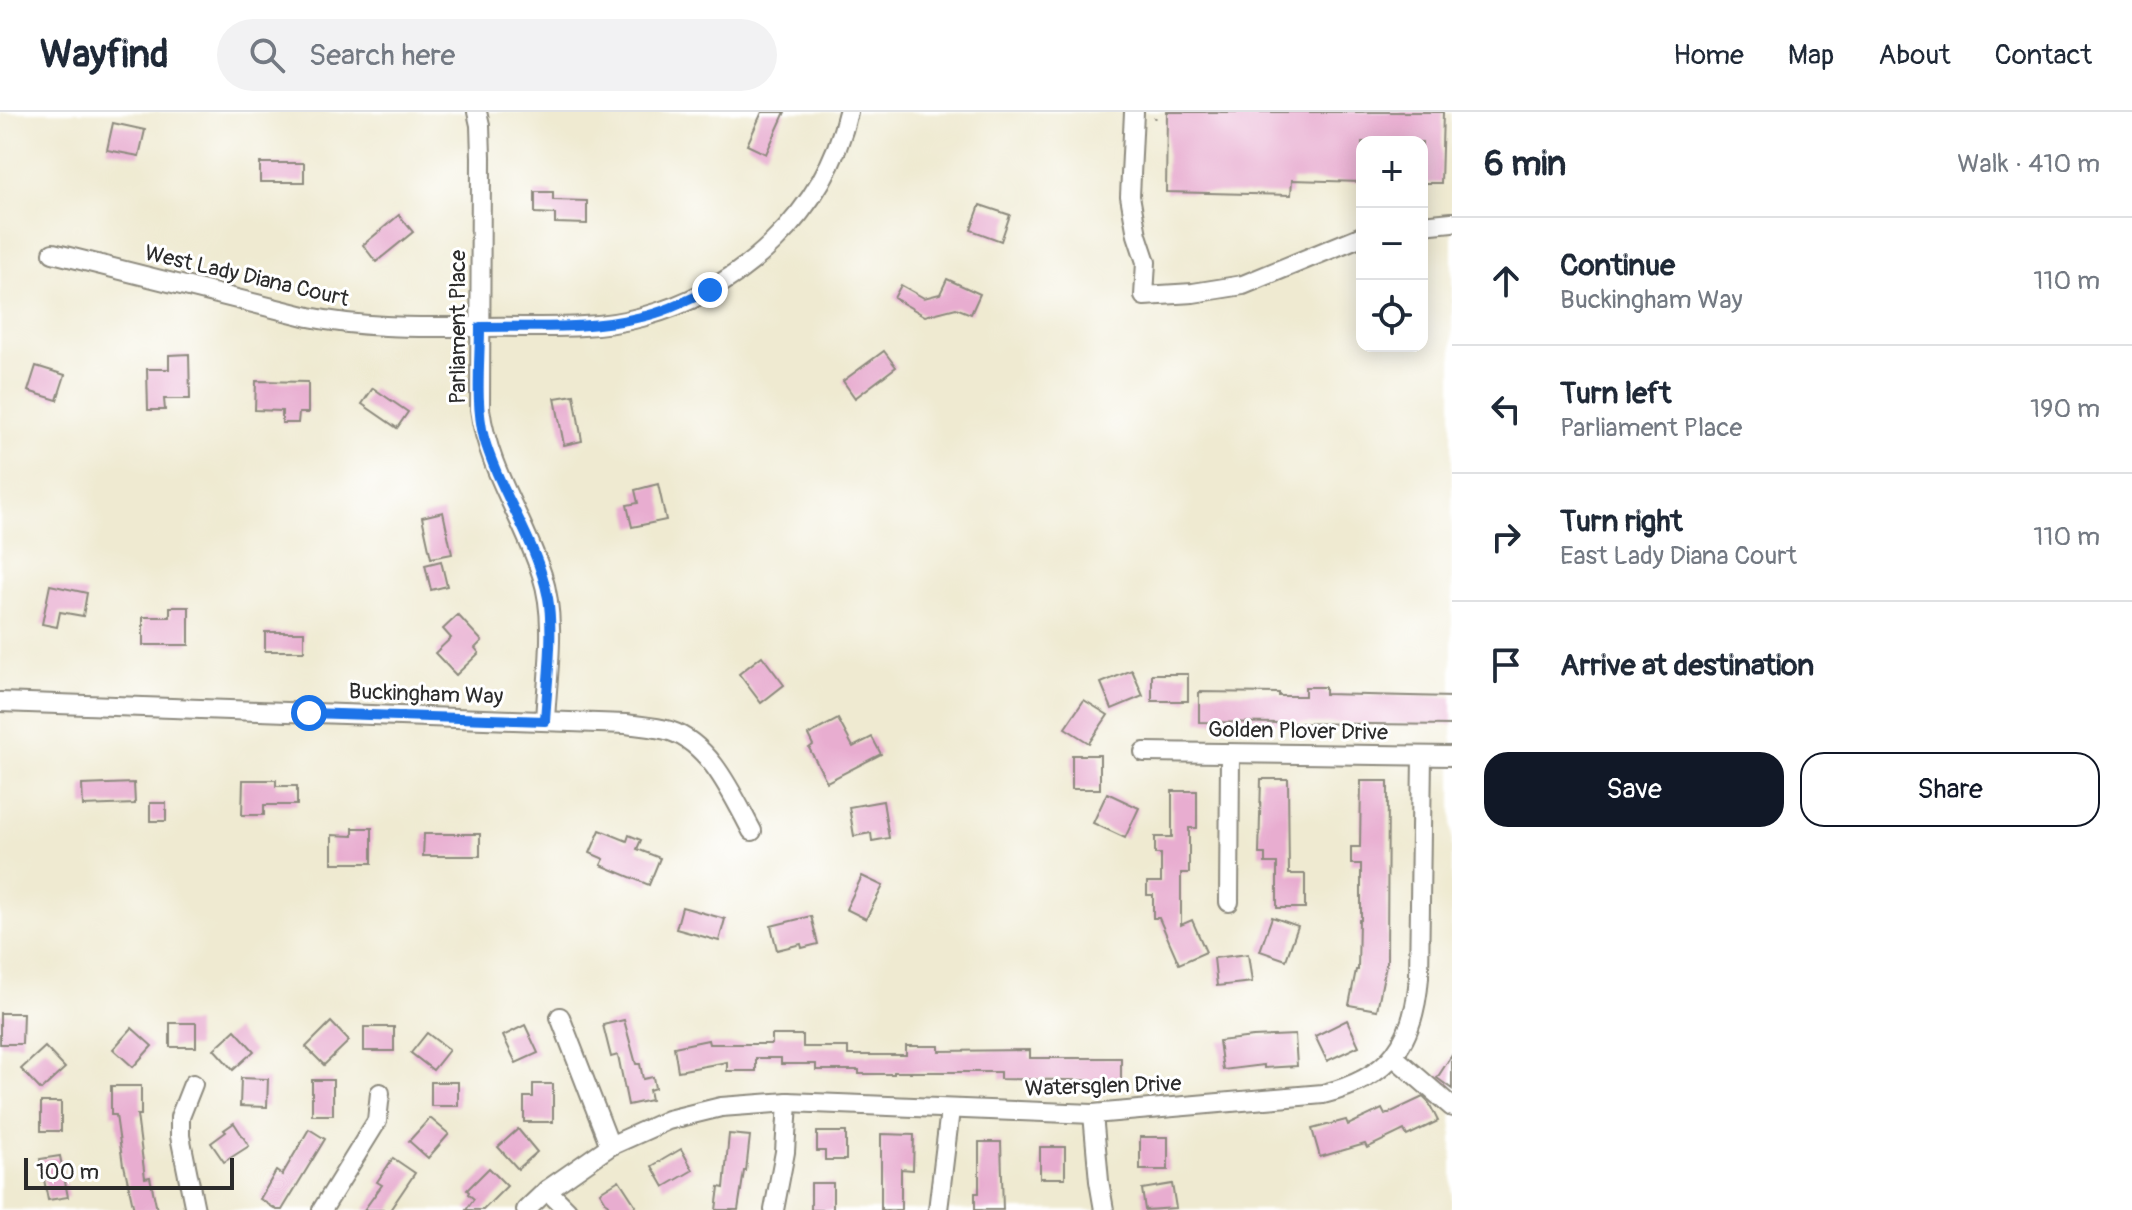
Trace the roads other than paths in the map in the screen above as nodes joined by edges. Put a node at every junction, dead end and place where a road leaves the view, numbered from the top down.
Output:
1 (477, 112) edge
2 (848, 112) edge
3 (1134, 112) edge
4 (1452, 222) edge
5 (1428, 224) edge
6 (1356, 238) edge
7 (53, 253) dead end
8 (480, 327) junction
9 (0, 702) edge
10 (545, 721) junction
11 (1144, 752) dead end
12 (1230, 754) junction
13 (1422, 756) junction
14 (1452, 756) edge
15 (752, 831) dead end
16 (1229, 902) dead end
17 (560, 1017) dead end
18 (1393, 1056) junction
19 (193, 1084) dead end
20 (380, 1093) dead end
21 (788, 1102) junction
22 (1452, 1107) edge
23 (950, 1110) junction
24 (1093, 1114) junction
25 (610, 1146) junction
26 (547, 1190) junction
27 (195, 1210) edge
28 (322, 1210) edge
29 (526, 1210) edge
30 (567, 1210) edge
31 (774, 1210) edge
32 (938, 1210) edge
33 (1104, 1210) edge

1 - 8 street, Parliament Place
2 - 8 street, West Lady Diana Court
3 - 6 street
4 - 5 street
7 - 8 street, West Lady Diana Court
8 - 10 street, Parliament Place
9 - 10 street, Buckingham Way
10 - 15 street, Buckingham Way
11 - 12 street, Golden Plover Drive
12 - 13 street, Golden Plover Drive
12 - 16 street
13 - 14 street, Golden Plover Drive
13 - 18 street, Watersglen Drive
17 - 25 street
18 - 22 street
18 - 24 street, Watersglen Drive
19 - 27 street
20 - 28 street
21 - 23 street, Watersglen Drive
21 - 25 street, Watersglen Drive
21 - 31 street
23 - 24 street, Watersglen Drive
23 - 32 street
24 - 33 street
25 - 26 street, Watersglen Drive
26 - 29 street, Watersglen Drive
26 - 30 street

